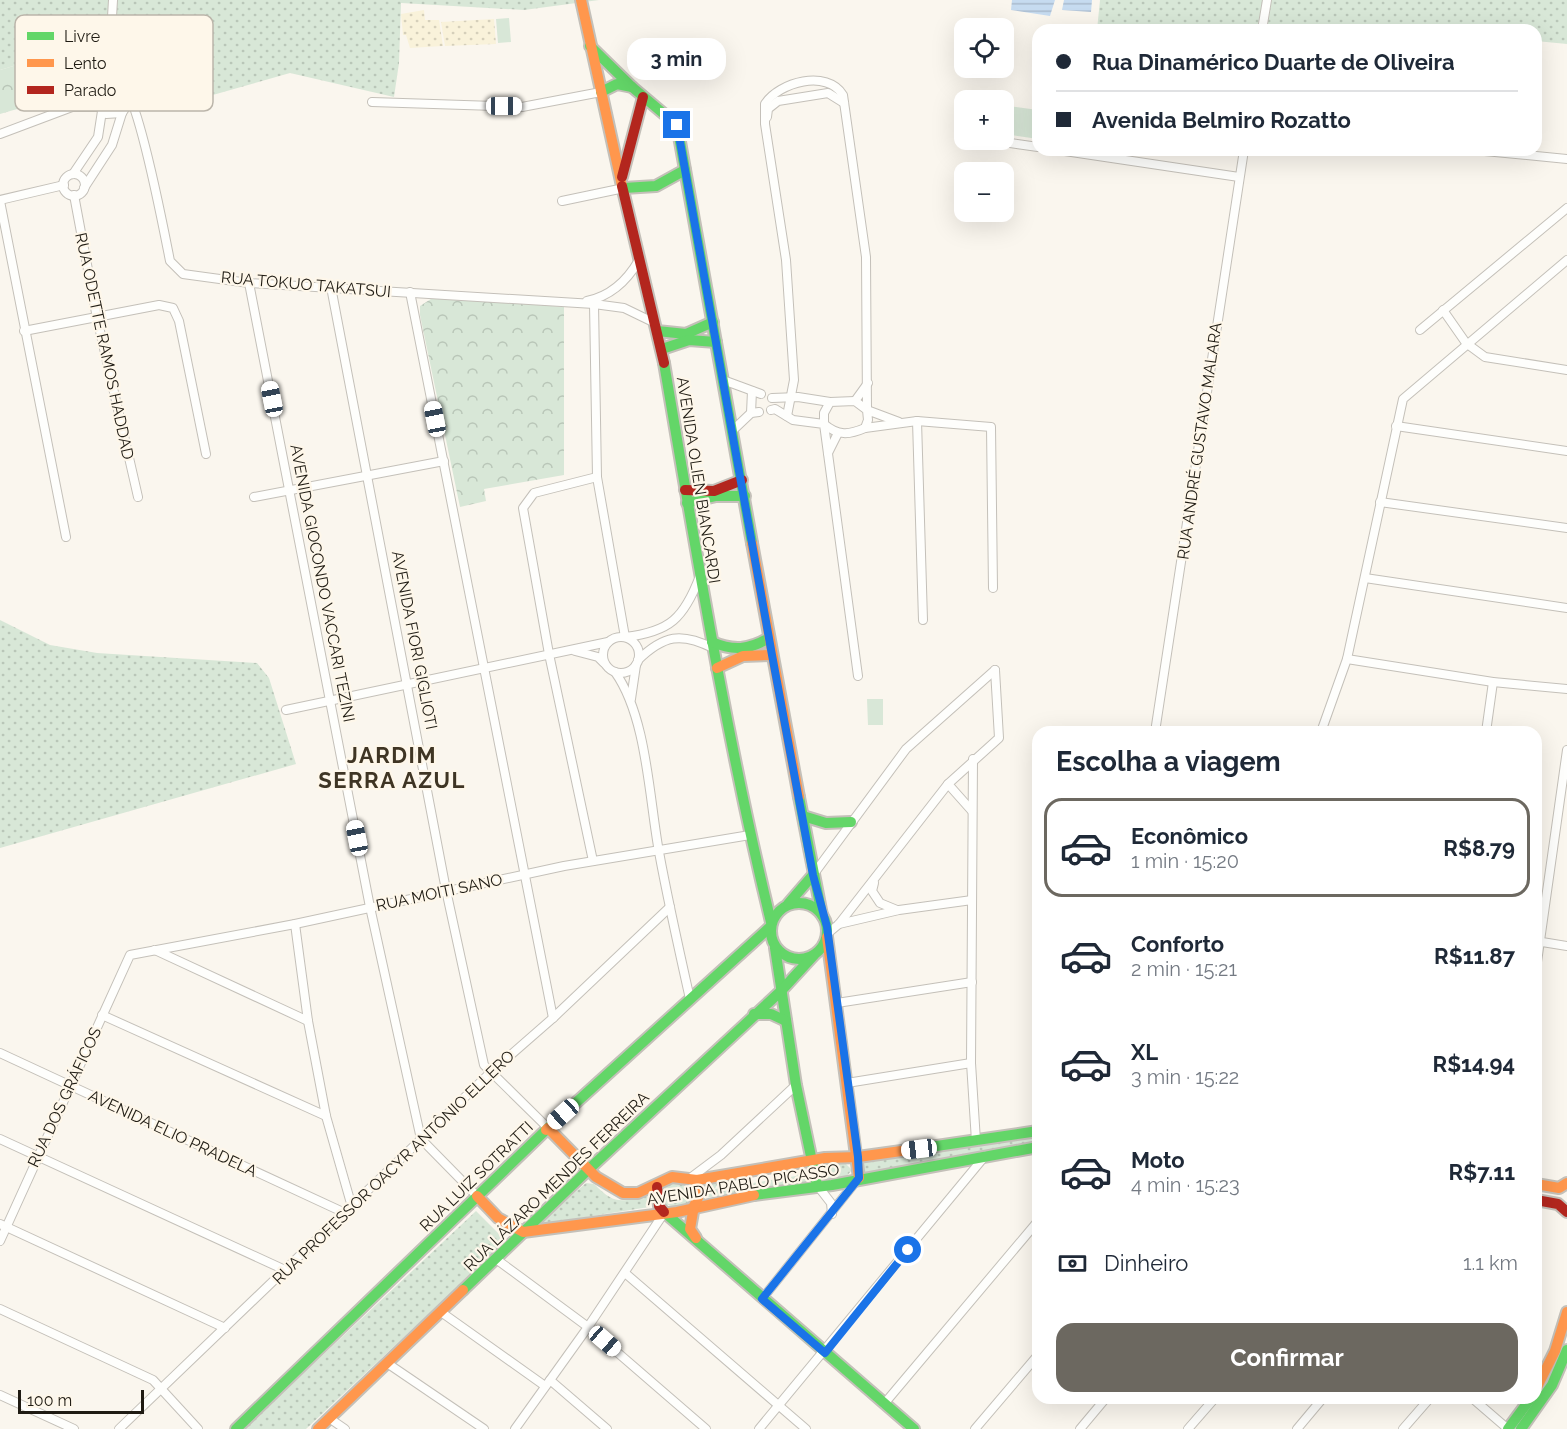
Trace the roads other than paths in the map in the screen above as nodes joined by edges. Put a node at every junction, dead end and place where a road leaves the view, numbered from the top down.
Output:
1 (113, 0) edge
2 (581, 0) edge
3 (1267, 0) edge
4 (112, 15) edge
5 (1263, 24) edge
6 (589, 45) junction
7 (632, 87) junction
8 (601, 93) junction
9 (643, 96) junction
10 (372, 102) dead end
11 (845, 104) junction
12 (61, 111) edge
13 (100, 111) edge
14 (103, 111) edge
15 (134, 111) edge
16 (124, 112) junction
17 (765, 124) junction
18 (141, 133) junction
19 (0, 134) edge
20 (98, 137) junction
21 (1014, 144) edge
22 (112, 145) junction
23 (1032, 146) edge
24 (1098, 156) edge
25 (1243, 156) edge
26 (1536, 156) edge
27 (1567, 159) edge
28 (685, 170) junction
29 (74, 174) junction
30 (1239, 177) junction
31 (623, 183) junction
32 (64, 185) junction
33 (84, 188) junction
34 (74, 195) junction
35 (0, 200) edge
36 (562, 201) dead end
37 (1567, 208) edge
38 (639, 259) junction
39 (1567, 260) edge
40 (249, 283) junction
41 (331, 287) junction
42 (410, 292) junction
43 (580, 303) junction
44 (594, 304) junction
45 (1443, 310) junction
46 (97, 318) junction
47 (712, 322) junction
48 (656, 327) junction
49 (1420, 330) dead end
50 (24, 331) junction
51 (716, 342) junction
52 (1466, 343) junction
53 (662, 349) junction
54 (1567, 370) edge
55 (723, 380) junction
56 (868, 383) junction
57 (752, 392) junction
58 (762, 394) dead end
59 (790, 397) junction
60 (772, 398) dead end
61 (855, 401) junction
62 (830, 402) junction
63 (771, 410) dead end
64 (867, 410) junction
65 (787, 416) junction
66 (917, 421) junction
67 (899, 422) junction
68 (824, 424) junction
69 (1396, 426) junction
70 (865, 428) junction
71 (732, 431) junction
72 (837, 433) junction
73 (1567, 451) edge
74 (206, 454) dead end
75 (827, 454) junction
76 (444, 461) junction
77 (368, 476) junction
78 (597, 477) junction
79 (742, 480) junction
80 (685, 490) junction
81 (290, 492) junction
82 (745, 496) junction
83 (138, 497) dead end
84 (254, 497) dead end
85 (1380, 501) junction
86 (687, 503) junction
87 (1567, 528) edge
88 (66, 537) dead end
89 (700, 576) junction
90 (1365, 578) junction
91 (993, 588) dead end
92 (1567, 608) edge
93 (923, 620) dead end
94 (625, 637) junction
95 (769, 638) junction
96 (608, 642) junction
97 (713, 645) junction
98 (564, 651) junction
99 (549, 654) junction
100 (772, 655) junction
101 (1347, 659) junction
102 (637, 662) junction
103 (605, 665) junction
104 (717, 668) junction
105 (485, 670) junction
106 (615, 672) junction
107 (858, 676) dead end
108 (1493, 682) junction
109 (409, 685) junction
110 (1567, 689) edge
111 (331, 701) junction
112 (631, 701) junction
113 (286, 710) dead end
114 (1156, 726) edge
115 (1323, 726) edge
116 (1487, 726) edge
117 (1567, 750) edge
118 (973, 759) junction
119 (948, 784) junction
120 (972, 811) junction
121 (803, 816) junction
122 (850, 822) junction
123 (750, 835) junction
124 (659, 849) junction
125 (593, 861) junction
126 (525, 875) junction
127 (813, 875) junction
128 (875, 879) junction
129 (446, 890) junction
130 (972, 900) junction
131 (788, 904) junction
132 (370, 907) junction
133 (670, 907) junction
134 (898, 910) junction
135 (822, 915) junction
136 (1542, 916) edge
137 (295, 924) junction
138 (839, 924) junction
139 (771, 925) junction
140 (827, 936) junction
141 (1542, 943) edge
142 (1567, 946) edge
143 (775, 948) junction
144 (155, 950) junction
145 (130, 955) joint
146 (814, 955) junction
147 (972, 982) junction
148 (781, 991) junction
149 (690, 999) junction
150 (837, 1003) junction
151 (754, 1014) junction
152 (102, 1015) junction
153 (553, 1018) junction
154 (308, 1021) junction
155 (786, 1021) junction
156 (0, 1053) edge
157 (971, 1064) junction
158 (490, 1073) junction
159 (847, 1083) junction
160 (71, 1085) junction
161 (796, 1085) junction
162 (326, 1116) junction
163 (548, 1128) junction
164 (1032, 1132) edge
165 (0, 1139) edge
166 (421, 1139) junction
167 (976, 1141) junction
168 (1032, 1149) edge
169 (38, 1155) junction
170 (985, 1156) junction
171 (858, 1157) junction
172 (811, 1160) junction
173 (589, 1169) junction
174 (859, 1178) junction
175 (693, 1180) junction
176 (1567, 1183) edge
177 (817, 1185) junction
178 (1542, 1185) edge
179 (657, 1187) junction
180 (1567, 1189) edge
181 (477, 1196) junction
182 (1542, 1201) edge
183 (694, 1206) junction
184 (348, 1210) junction
185 (1567, 1211) edge
186 (664, 1212) junction
187 (832, 1214) junction
188 (3, 1225) edge
189 (1032, 1228) edge
190 (524, 1232) junction
191 (0, 1241) edge
192 (699, 1243) junction
193 (496, 1259) junction
194 (285, 1270) junction
195 (625, 1273) junction
196 (762, 1299) junction
197 (0, 1309) edge
198 (441, 1312) junction
199 (1567, 1312) edge
200 (588, 1327) junction
201 (225, 1328) junction
202 (1567, 1350) edge
203 (825, 1353) junction
204 (1032, 1362) edge
205 (387, 1363) junction
206 (1542, 1377) edge
207 (548, 1383) junction
208 (161, 1389) junction
209 (0, 1395) edge
210 (1542, 1399) edge
211 (884, 1404) junction
212 (1101, 1404) edge
213 (1210, 1404) edge
214 (1318, 1404) edge
215 (1425, 1404) edge
216 (1479, 1404) edge
217 (1527, 1404) edge
218 (1539, 1404) edge
219 (779, 1406) junction
220 (329, 1418) junction
221 (74, 1429) edge
222 (119, 1429) edge
223 (198, 1429) edge
224 (236, 1429) edge
225 (318, 1429) edge
226 (345, 1429) edge
227 (484, 1429) edge
228 (515, 1429) edge
229 (607, 1429) edge
230 (706, 1429) edge
231 (759, 1429) edge
232 (806, 1429) edge
233 (914, 1429) edge
234 (975, 1429) edge
235 (1080, 1429) edge
236 (1188, 1429) edge
237 (1297, 1429) edge
238 (1403, 1429) edge
239 (1508, 1429) edge
240 (1521, 1429) edge

1 - 4 street
2 - 6 street, AVENIDA OLIEN BIANCARDI
3 - 5 street
6 - 7 street
6 - 8 street, AVENIDA OLIEN BIANCARDI
7 - 8 street
7 - 9 street
8 - 10 street
8 - 31 street, AVENIDA OLIEN BIANCARDI
9 - 28 street
9 - 31 street
11 - 17 street
11 - 17 street
11 - 56 street
12 - 19 street
13 - 20 street
14 - 16 street
15 - 18 street, RUA TOKUO TAKATSUI
16 - 18 street
16 - 22 street
17 - 59 street
18 - 40 street, RUA TOKUO TAKATSUI
20 - 22 street
20 - 29 street
21 - 23 street
22 - 33 street
24 - 30 street
25 - 30 street, RUA ANDRÉ GUSTAVO MALARA
26 - 27 street
28 - 31 street
28 - 47 street
29 - 32 street
29 - 33 street
30 - 114 street, RUA ANDRÉ GUSTAVO MALARA
31 - 36 street
31 - 38 street, AVENIDA OLIEN BIANCARDI
32 - 34 street
32 - 35 street
33 - 34 street
34 - 46 street, RUA ODETTE RAMOS HADDAD
35 - 50 street
37 - 45 street
38 - 43 street, RUA TOKUO TAKATSUI
38 - 48 street, AVENIDA OLIEN BIANCARDI
39 - 52 street
40 - 41 street, RUA TOKUO TAKATSUI
40 - 81 street, AVENIDA GIOCONDO VACCARI TEZINI
41 - 42 street, RUA TOKUO TAKATSUI
41 - 77 street, AVENIDA FIORI GIGLIOTI
42 - 43 street, RUA TOKUO TAKATSUI
42 - 76 street
43 - 44 street, RUA TOKUO TAKATSUI
44 - 48 street, RUA TOKUO TAKATSUI
44 - 78 street
45 - 49 street
45 - 52 street
46 - 50 street
46 - 74 street
46 - 83 street, RUA ODETTE RAMOS HADDAD
47 - 48 street
47 - 51 street
48 - 53 street, AVENIDA OLIEN BIANCARDI
50 - 88 street
51 - 53 street
51 - 55 street
52 - 54 street
52 - 69 street
53 - 80 street, AVENIDA OLIEN BIANCARDI
55 - 57 street
55 - 71 street
56 - 61 street
56 - 64 street
57 - 58 street
57 - 71 street
59 - 60 street
59 - 62 street
59 - 65 street
61 - 62 street
61 - 64 street
62 - 68 street
63 - 65 street
64 - 67 street
64 - 70 street
65 - 68 street
66 - 67 street
66 - 91 street
66 - 93 street
67 - 70 street
68 - 72 street
68 - 75 street
69 - 73 street
69 - 85 street
70 - 72 street
71 - 79 street
72 - 75 street
75 - 107 street
76 - 77 street
76 - 105 street
77 - 81 street
77 - 109 street, AVENIDA FIORI GIGLIOTI
78 - 94 street
78 - 99 street
79 - 80 street
79 - 82 street
80 - 86 street, AVENIDA OLIEN BIANCARDI
81 - 84 street
81 - 111 street, AVENIDA GIOCONDO VACCARI TEZINI
82 - 86 street
82 - 95 street
85 - 87 street
85 - 90 street
86 - 89 street, AVENIDA OLIEN BIANCARDI
89 - 94 street
89 - 97 street, AVENIDA OLIEN BIANCARDI
90 - 92 street
90 - 101 street
94 - 96 street
94 - 102 street
95 - 97 street
95 - 100 street
96 - 98 street
96 - 103 street
97 - 102 street
97 - 104 street, AVENIDA OLIEN BIANCARDI
98 - 99 street
98 - 103 street
99 - 105 street
99 - 125 street
100 - 104 street
100 - 121 street
101 - 108 street
101 - 115 street
102 - 106 street
102 - 112 street
103 - 106 street
104 - 123 street, AVENIDA OLIEN BIANCARDI
105 - 109 street
105 - 126 street
106 - 112 street
108 - 110 street
108 - 116 street
109 - 111 street
109 - 129 street, AVENIDA FIORI GIGLIOTI
111 - 113 street
111 - 132 street, AVENIDA GIOCONDO VACCARI TEZINI
112 - 124 street
117 - 136 street
118 - 119 street
118 - 120 street
118 - 122 street
119 - 120 street
119 - 128 street
120 - 130 street
121 - 122 street
121 - 127 street
122 - 127 street
123 - 124 street, RUA MOITI SANO
123 - 139 street, AVENIDA OLIEN BIANCARDI
124 - 125 street, RUA MOITI SANO
124 - 133 street
125 - 126 street, RUA MOITI SANO
126 - 129 street, RUA MOITI SANO
126 - 153 street
127 - 131 street
127 - 135 street
128 - 134 street
128 - 138 street
129 - 132 street, RUA MOITI SANO
129 - 158 street, AVENIDA FIORI GIGLIOTI
130 - 134 street
130 - 147 street
131 - 135 street
131 - 139 street
132 - 137 street, RUA MOITI SANO
132 - 166 street, AVENIDA GIOCONDO VACCARI TEZINI
133 - 149 street
133 - 153 street, RUA PROFESSOR OACYR ANTÔNIO ELLERO
134 - 138 street
135 - 140 street
137 - 144 street, RUA MOITI SANO
137 - 154 street
138 - 140 street
139 - 143 street
139 - 149 street, RUA LUIZ SOTRATTI
140 - 146 street
140 - 150 street
141 - 142 street
143 - 146 street
143 - 148 street
144 - 145 street, RUA MOITI SANO
144 - 154 street
145 - 152 street, RUA DOS GRÁFICOS
146 - 148 street, RUA LÁZARO MENDES FERREIRA
147 - 150 street
147 - 157 street
148 - 151 street, RUA LÁZARO MENDES FERREIRA
148 - 155 street
149 - 163 street, RUA LUIZ SOTRATTI
150 - 159 street
151 - 155 street
151 - 173 street, RUA LÁZARO MENDES FERREIRA
152 - 160 street, RUA DOS GRÁFICOS
152 - 162 street
153 - 158 street, RUA PROFESSOR OACYR ANTÔNIO ELLERO
154 - 162 street
155 - 161 street
156 - 160 street, AVENIDA ELIO PRADELA
157 - 159 street
157 - 167 street
158 - 163 street, AVENIDA FIORI GIGLIOTI
158 - 166 street, RUA PROFESSOR OACYR ANTÔNIO ELLERO
159 - 171 street
160 - 169 street, RUA DOS GRÁFICOS
160 - 184 street, AVENIDA ELIO PRADELA
161 - 172 street
161 - 175 street
162 - 184 street
163 - 173 street, AVENIDA FIORI GIGLIOTI
163 - 181 street, RUA LUIZ SOTRATTI
164 - 167 street, AVENIDA PABLO PICASSO
165 - 169 street
166 - 181 street
166 - 184 street, RUA PROFESSOR OACYR ANTÔNIO ELLERO
167 - 171 street, AVENIDA PABLO PICASSO
168 - 170 street, AVENIDA PABLO PICASSO
169 - 188 street, RUA DOS GRÁFICOS
169 - 194 street
170 - 174 street, AVENIDA PABLO PICASSO
170 - 203 street
171 - 172 street, AVENIDA PABLO PICASSO
171 - 174 street
172 - 175 street, AVENIDA PABLO PICASSO
172 - 177 street
173 - 179 street, AVENIDA PABLO PICASSO
173 - 190 street, RUA LÁZARO MENDES FERREIRA
174 - 177 street, AVENIDA PABLO PICASSO
174 - 187 street
175 - 179 street, AVENIDA PABLO PICASSO
175 - 183 street
176 - 178 street
177 - 183 street, AVENIDA PABLO PICASSO
177 - 187 street
179 - 186 street
180 - 185 street
181 - 190 street
181 - 224 street, RUA LUIZ SOTRATTI
182 - 185 street
183 - 186 street, AVENIDA PABLO PICASSO
183 - 192 street
184 - 194 street, RUA PROFESSOR OACYR ANTÔNIO ELLERO
186 - 190 street, AVENIDA PABLO PICASSO
186 - 192 street
186 - 195 street
187 - 196 street
188 - 191 street, RUA DOS GRÁFICOS
188 - 201 street
189 - 211 street
190 - 193 street, RUA LÁZARO MENDES FERREIRA
192 - 196 street
193 - 198 street, RUA LÁZARO MENDES FERREIRA
193 - 200 street
194 - 201 street, RUA PROFESSOR OACYR ANTÔNIO ELLERO
195 - 200 street
195 - 219 street
196 - 203 street
197 - 208 street
198 - 205 street, RUA LÁZARO MENDES FERREIRA
198 - 207 street
199 - 206 street
200 - 207 street
200 - 230 street
201 - 208 street, RUA PROFESSOR OACYR ANTÔNIO ELLERO
202 - 210 street
203 - 211 street
203 - 219 street
204 - 234 street
205 - 220 street, RUA LÁZARO MENDES FERREIRA
205 - 227 street
207 - 228 street
207 - 229 street
208 - 222 street, RUA PROFESSOR OACYR ANTÔNIO ELLERO
208 - 223 street
209 - 221 street
211 - 233 street
212 - 235 street
213 - 236 street
214 - 237 street
215 - 238 street
216 - 239 street
217 - 239 street
218 - 240 street
219 - 231 street
219 - 232 street
220 - 225 street, RUA LÁZARO MENDES FERREIRA
220 - 226 street

